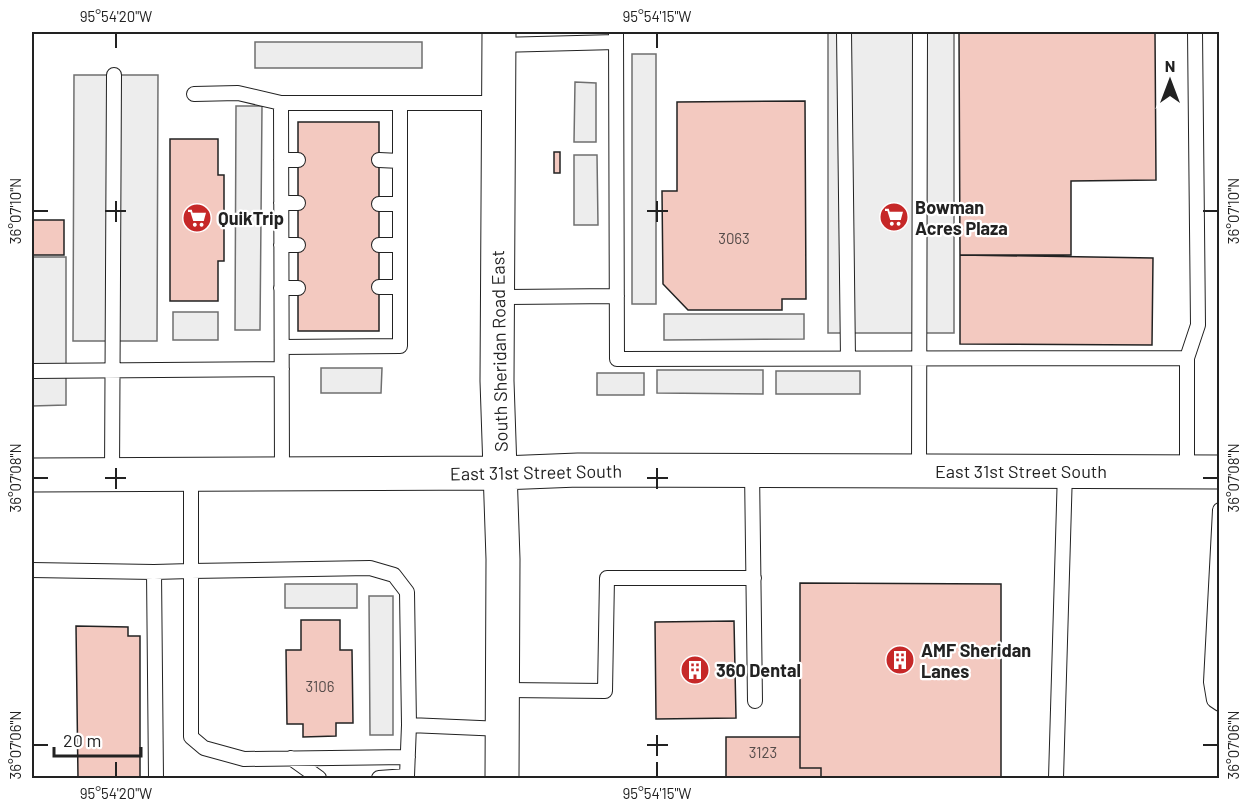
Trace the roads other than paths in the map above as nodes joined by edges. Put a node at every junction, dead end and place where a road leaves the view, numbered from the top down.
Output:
1 (844, 32) edge
2 (920, 32) edge
3 (1195, 32) edge
4 (616, 37) edge
5 (499, 38) edge
6 (114, 75) dead end
7 (194, 94) dead end
8 (282, 103) junction
9 (400, 103) junction
10 (498, 103) junction
11 (282, 160) junction
12 (298, 160) dead end
13 (379, 160) dead end
14 (400, 161) junction
15 (282, 203) junction
16 (298, 203) dead end
17 (379, 204) dead end
18 (400, 204) junction
19 (282, 245) junction
20 (298, 245) dead end
21 (379, 245) dead end
22 (400, 245) junction
23 (379, 287) dead end
24 (400, 287) junction
25 (282, 288) junction
26 (298, 288) dead end
27 (617, 296) junction
28 (498, 297) junction
29 (282, 347) junction
30 (918, 357) junction
31 (848, 358) junction
32 (1187, 358) junction
33 (282, 369) junction
34 (32, 371) edge
35 (112, 371) junction
36 (752, 470) junction
37 (1187, 470) junction
38 (919, 471) junction
39 (1065, 471) junction
40 (1220, 472) edge
41 (500, 473) junction
42 (32, 475) edge
43 (282, 475) junction
44 (111, 476) junction
45 (191, 476) junction
46 (1220, 510) edge
47 (32, 570) edge
48 (191, 571) junction
49 (154, 572) junction
50 (754, 578) junction
51 (502, 690) junction
52 (755, 701) dead end
53 (1220, 704) edge
54 (409, 725) junction
55 (502, 729) junction
56 (408, 757) junction
57 (291, 758) junction
58 (156, 778) edge
59 (319, 778) edge
60 (379, 778) edge
61 (502, 778) edge
62 (1056, 778) edge

1 - 31 lane
2 - 30 lane
3 - 32 lane
4 - 5 lane
4 - 27 lane
5 - 10 main road, South Sheridan Road East
6 - 35 lane
7 - 8 lane
8 - 9 lane
8 - 11 lane
9 - 10 lane
9 - 14 lane
10 - 28 main road, South Sheridan Road East
11 - 12 lane
11 - 15 lane
13 - 14 lane
14 - 18 lane
15 - 16 lane
15 - 19 lane
17 - 18 lane
18 - 22 lane
19 - 20 lane
19 - 25 lane
21 - 22 lane
22 - 24 lane
23 - 24 lane
24 - 29 lane
25 - 26 lane
25 - 29 lane
27 - 28 lane
27 - 31 lane
28 - 41 main road, South Sheridan Road East
29 - 33 lane
30 - 31 lane
30 - 32 lane
30 - 38 lane
32 - 37 lane
33 - 35 lane
33 - 43 lane
34 - 35 lane
35 - 44 lane
36 - 38 main road, East 31st Street South
36 - 41 main road, East 31st Street South
36 - 50 lane
37 - 39 main road, East 31st Street South
37 - 40 main road, East 31st Street South
38 - 39 main road, East 31st Street South
39 - 62 lane
41 - 43 main road, East 31st Street South
41 - 51 main road, South Sheridan Road East
42 - 44 main road, East 31st Street South
43 - 45 main road, East 31st Street South
44 - 45 main road, East 31st Street South
45 - 48 lane
46 - 53 lane
47 - 49 lane
48 - 49 lane
48 - 54 lane
48 - 57 lane
49 - 58 lane
50 - 51 lane
50 - 52 lane
51 - 55 main road, South Sheridan Road East
54 - 55 lane
54 - 56 lane
55 - 61 main road, South Sheridan Road East
56 - 57 lane
56 - 60 lane
57 - 59 lane

